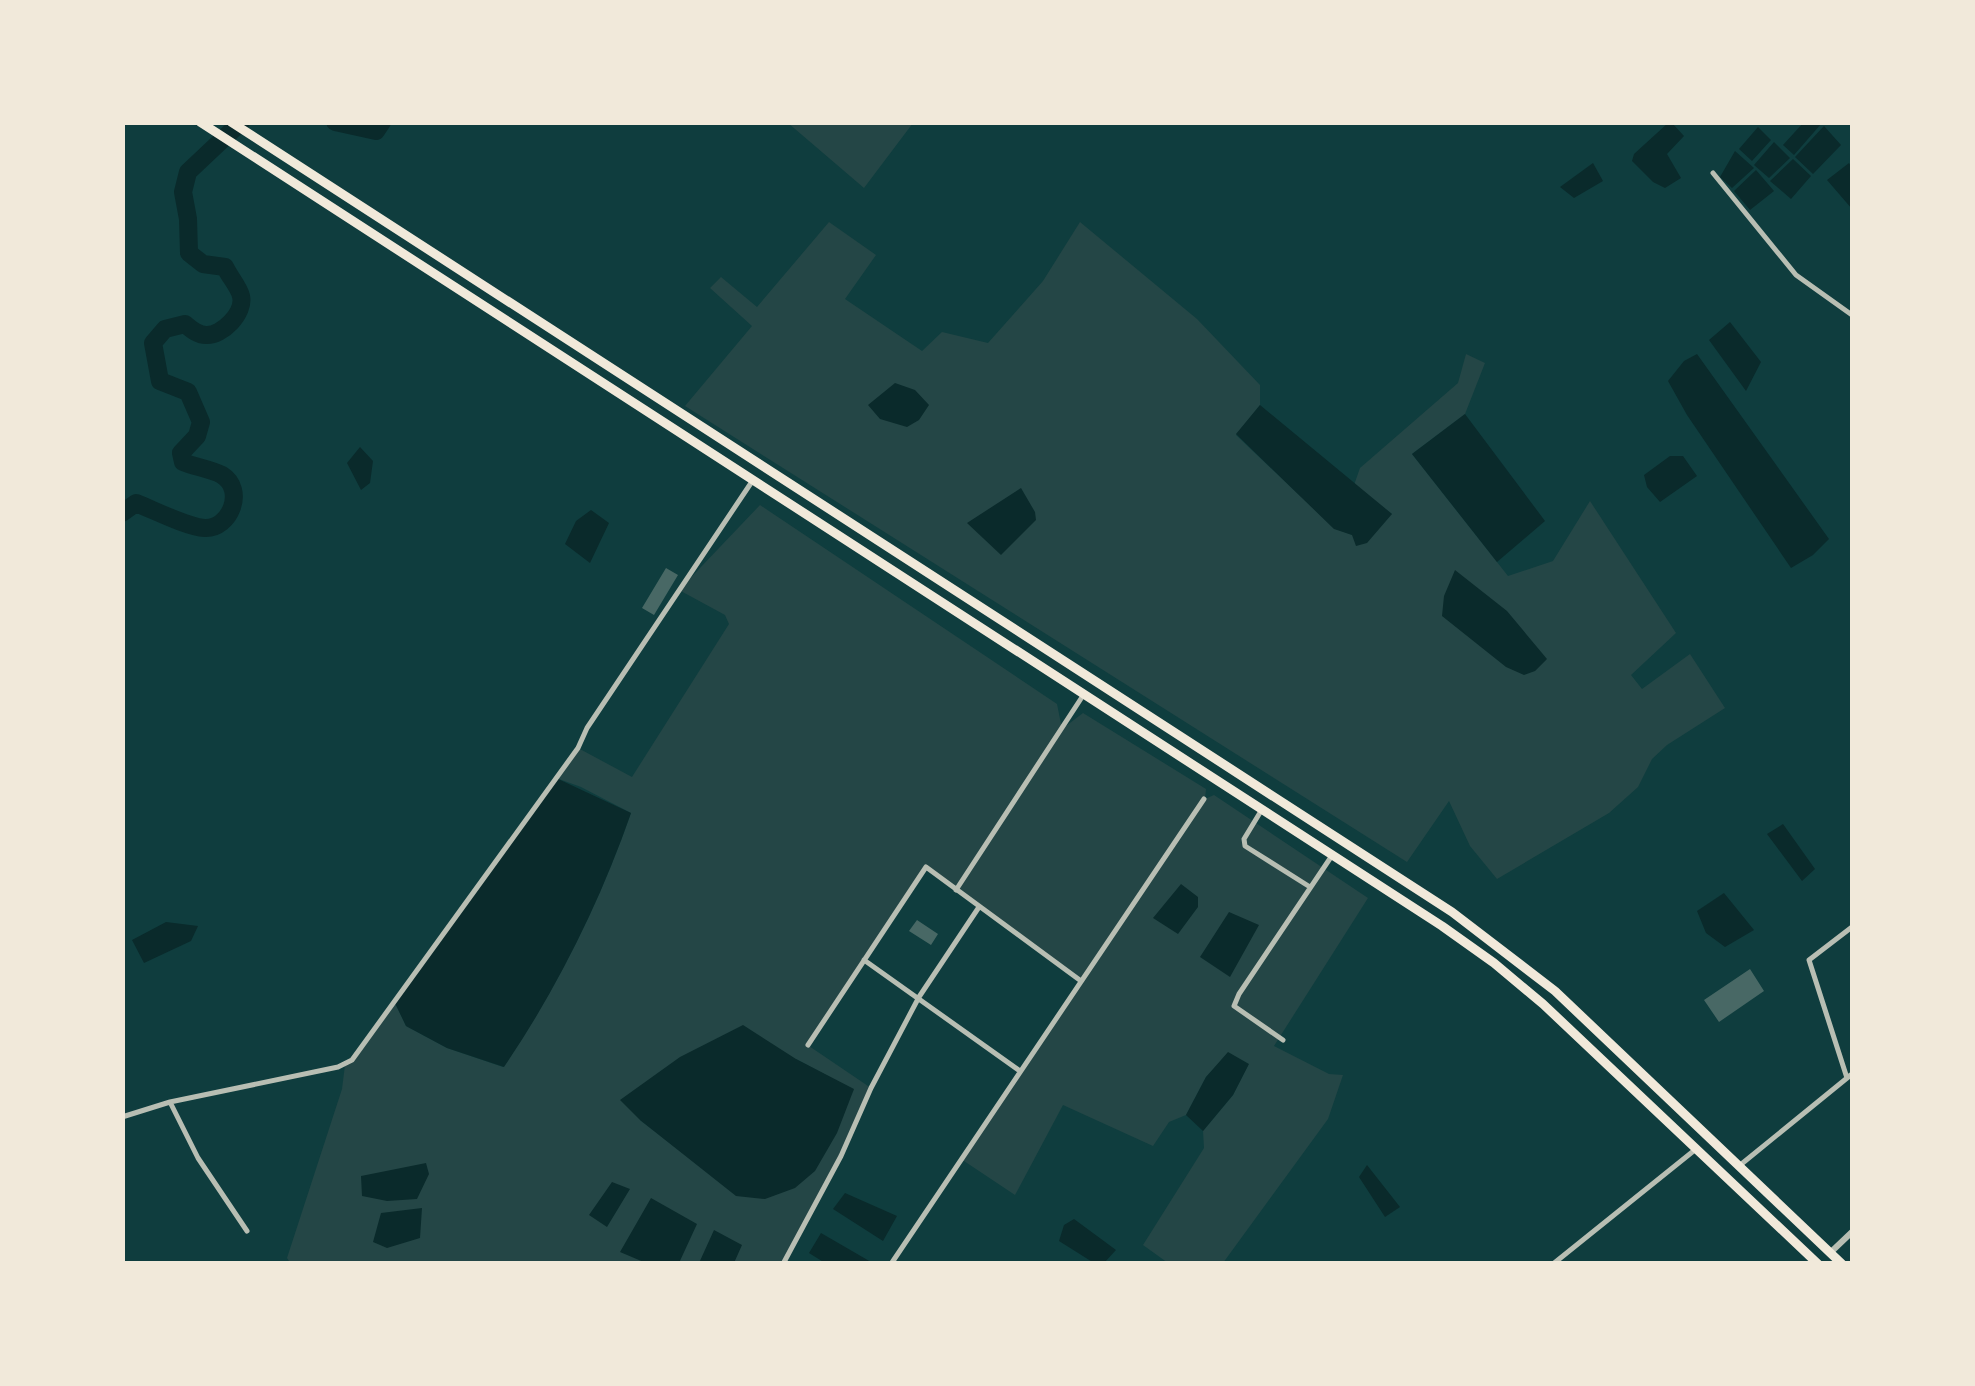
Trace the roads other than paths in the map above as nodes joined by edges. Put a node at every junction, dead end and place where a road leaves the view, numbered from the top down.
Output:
1 (200, 122) edge
2 (231, 122) edge
3 (1713, 173) dead end
4 (1852, 316) edge
5 (753, 480) junction
6 (1084, 694) junction
7 (1136, 707) junction
8 (1127, 721) junction
9 (1204, 800) dead end
10 (1262, 808) junction
11 (1332, 854) junction
12 (1310, 886) junction
13 (956, 890) junction
14 (979, 907) junction
15 (1852, 927) edge
16 (864, 960) junction
17 (1081, 981) junction
18 (919, 997) junction
19 (1282, 1040) dead end
20 (808, 1046) dead end
21 (1020, 1071) junction
22 (1850, 1076) edge
23 (170, 1102) junction
24 (122, 1117) edge
25 (1696, 1149) junction
26 (1739, 1166) junction
27 (247, 1230) dead end
28 (1852, 1232) edge
29 (1831, 1252) junction
30 (783, 1264) edge
31 (890, 1264) edge
32 (1554, 1264) edge
33 (1818, 1264) edge
34 (1842, 1264) edge

1 - 5 highway
2 - 7 highway
3 - 4 street
5 - 6 highway
5 - 23 street
6 - 8 highway
6 - 13 street
7 - 8 highway
7 - 26 highway
8 - 10 highway
9 - 17 street
10 - 11 highway
10 - 12 street
11 - 12 street
11 - 25 highway
12 - 19 street
13 - 14 street
13 - 16 street
14 - 17 street
14 - 18 street
15 - 22 street
16 - 18 street
16 - 20 street
17 - 21 street
18 - 21 street
18 - 30 street
21 - 31 street
22 - 26 street
23 - 24 street
23 - 27 street
25 - 32 street
25 - 33 highway
26 - 29 highway
28 - 29 street
29 - 34 highway

